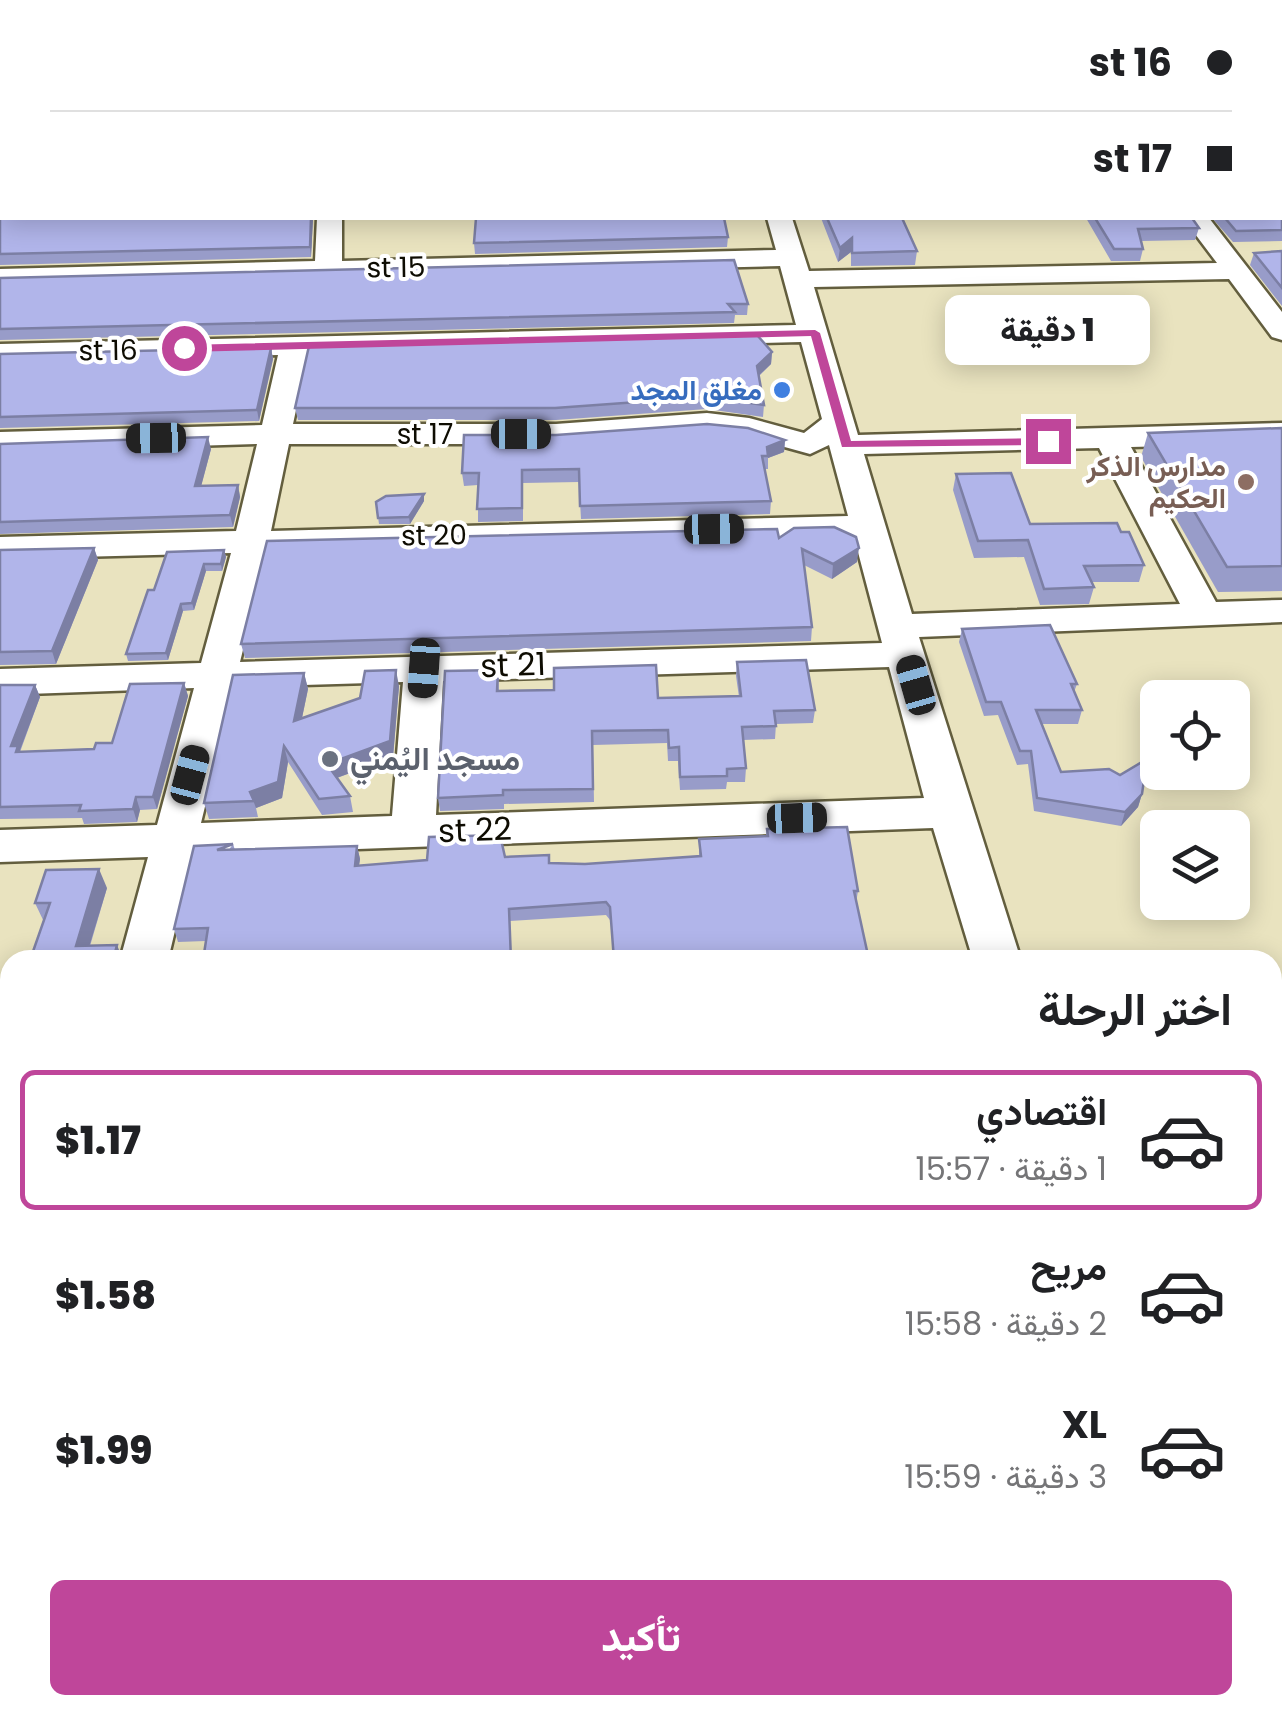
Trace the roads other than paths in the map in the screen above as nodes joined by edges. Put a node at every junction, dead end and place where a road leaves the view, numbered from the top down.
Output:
1 (329, 220) edge
2 (781, 220) edge
3 (1198, 220) edge
4 (1263, 253) edge
5 (1231, 262) junction
6 (328, 268) junction
7 (796, 269) junction
8 (0, 277) edge
9 (1282, 331) edge
10 (815, 333) junction
11 (295, 346) junction
12 (0, 353) edge
13 (842, 433) junction
14 (274, 434) junction
15 (1282, 434) edge
16 (1110, 439) junction
17 (0, 442) edge
18 (869, 526) junction
19 (252, 539) junction
20 (0, 548) edge
21 (1282, 611) edge
22 (1203, 612) junction
23 (903, 640) junction
24 (424, 668) junction
25 (216, 677) junction
26 (0, 682) edge
27 (950, 812) junction
28 (413, 833) junction
29 (172, 841) junction
30 (0, 846) edge
31 (146, 950) edge
32 (994, 950) edge

1 - 6 street
2 - 7 street
3 - 5 street
4 - 5 street, st 15
5 - 7 street, st 15
5 - 9 street
6 - 7 street, st 15
6 - 8 street, st 15
7 - 10 street
10 - 11 street, st 16
10 - 13 street
11 - 12 street, st 16
11 - 14 street
13 - 14 street, st 17
13 - 16 street, st 17
13 - 18 street
14 - 17 street, st 17
14 - 19 street
15 - 16 street, st 17
16 - 22 street
18 - 19 street, st 20
18 - 23 street
19 - 20 street, st 20
19 - 25 street
21 - 22 street, st 21
22 - 23 street, st 21
23 - 24 street, st 21
23 - 27 street
24 - 25 street, st 21
24 - 28 street
25 - 26 street, st 21
25 - 29 street
27 - 28 street, st 22
27 - 32 street
28 - 29 street, st 22
29 - 30 street, st 22
29 - 31 street

